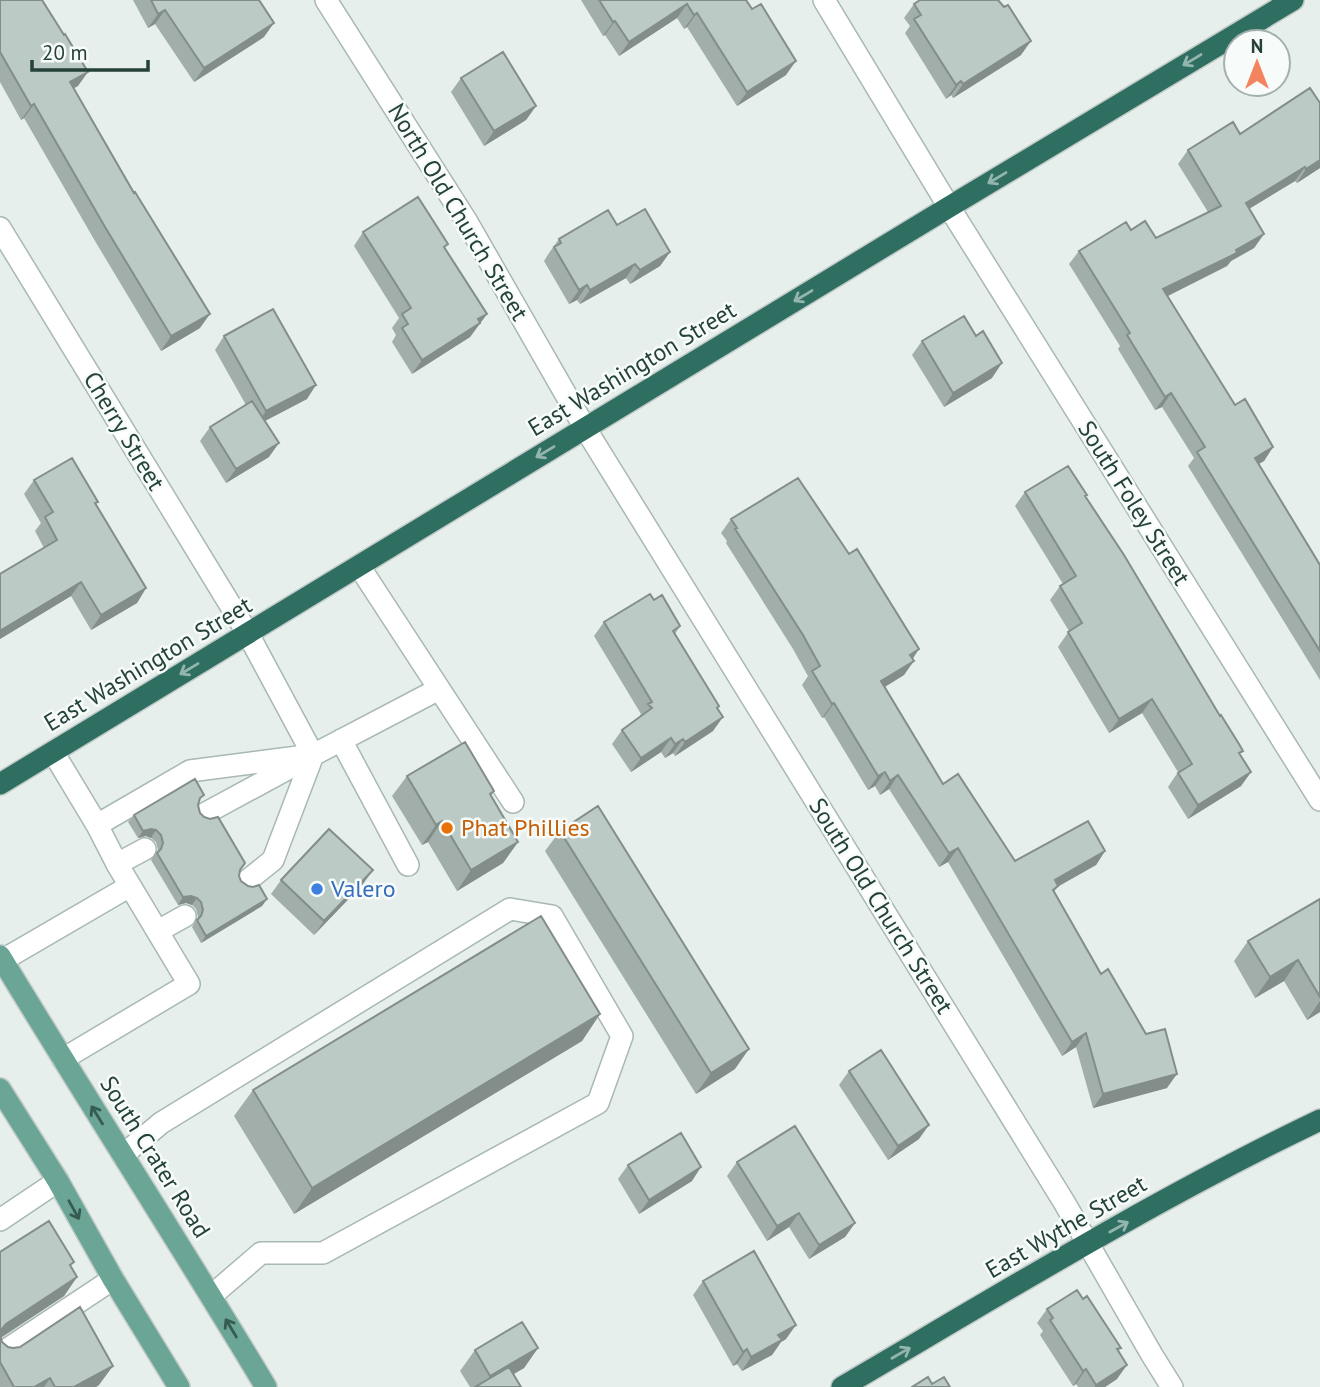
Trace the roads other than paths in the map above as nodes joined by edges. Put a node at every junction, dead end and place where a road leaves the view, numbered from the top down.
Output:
1 (326, 0) edge
2 (824, 0) edge
3 (1293, 0) edge
4 (949, 207) junction
5 (0, 228) edge
6 (585, 428) junction
7 (359, 566) junction
8 (248, 634) junction
9 (439, 689) junction
10 (341, 740) junction
11 (53, 752) junction
12 (313, 755) junction
13 (0, 784) edge
14 (1320, 800) edge
15 (513, 802) dead end
16 (206, 813) dead end
17 (97, 825) junction
18 (145, 849) dead end
19 (117, 864) junction
20 (408, 865) dead end
21 (247, 881) edge
22 (130, 886) junction
23 (185, 916) dead end
24 (158, 931) junction
25 (1, 958) edge
26 (63, 1059) junction
27 (0, 1089) edge
28 (1320, 1120) edge
29 (123, 1156) junction
30 (58, 1181) junction
31 (0, 1220) edge
32 (1088, 1244) junction
33 (113, 1279) junction
34 (211, 1296) junction
35 (0, 1354) edge
36 (179, 1387) edge
37 (266, 1387) edge
38 (842, 1387) edge
39 (1172, 1387) edge

1 - 6 street, North Old Church Street
2 - 4 street, South Foley Street
3 -> 4 highway, East Washington Street
4 -> 6 highway, East Washington Street
4 - 14 street, South Foley Street
5 - 8 street, Cherry Street
6 -> 7 highway, East Washington Street
6 - 32 street, South Old Church Street
7 - 8 highway, East Washington Street
7 - 9 street
8 -> 11 highway, East Washington Street
8 - 12 street, Cherry Street
9 - 10 street
9 - 15 street
10 - 12 street
10 - 20 street
11 - 13 highway, East Washington Street
11 - 17 street
12 - 16 street
12 - 17 street
12 - 21 street
17 - 19 street
18 - 19 street
19 - 22 street
22 - 24 street
22 - 25 street
23 - 24 street
24 - 26 street
25 - 26 main road, South Crater Road
29 -> 26 main road, South Crater Road
27 - 30 main road
32 -> 28 highway, East Wythe Street
29 - 34 main road, South Crater Road
29 - 34 street
30 - 31 street
30 -> 33 main road
38 -> 32 highway, East Wythe Street
32 - 39 street, South Old Church Street
33 - 35 street
33 - 36 main road
37 -> 34 main road, South Crater Road

